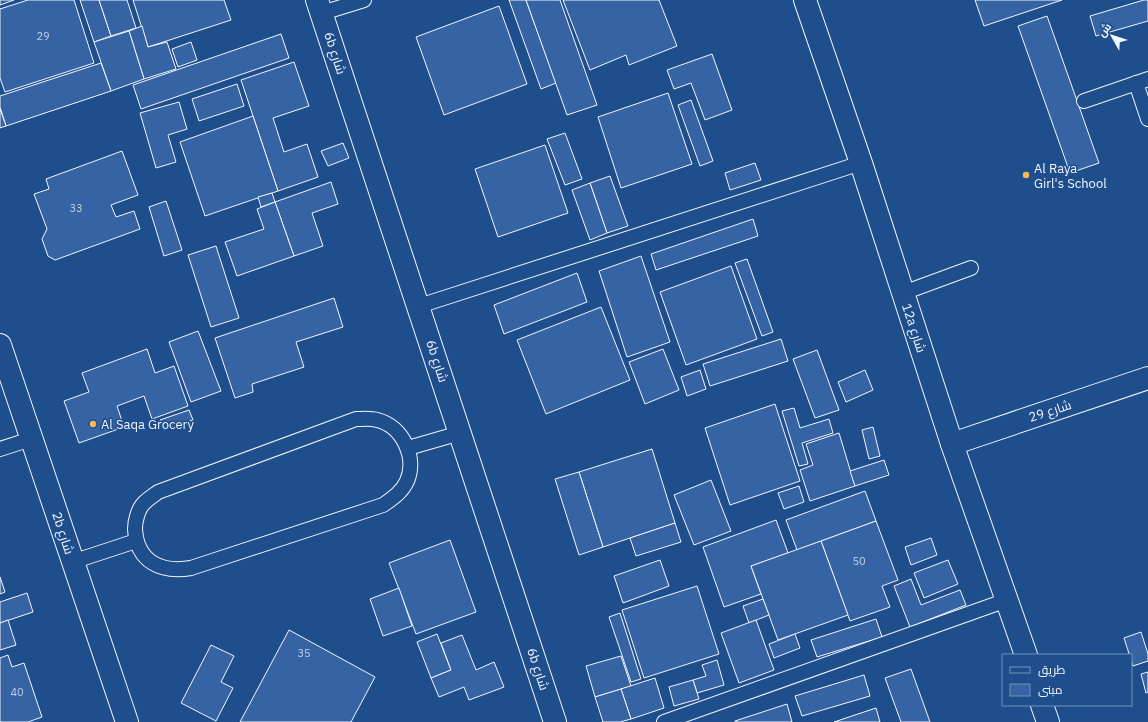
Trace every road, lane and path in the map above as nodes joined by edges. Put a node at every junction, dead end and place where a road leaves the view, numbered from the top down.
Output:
1 (364, 0) edge
2 (805, 0) edge
3 (320, 7) edge
4 (1142, 81) edge
5 (1084, 101) dead end
6 (1148, 119) edge
7 (861, 163) junction
8 (971, 268) dead end
9 (903, 293) junction
10 (419, 306) junction
11 (0, 344) edge
12 (1148, 378) edge
13 (460, 433) junction
14 (31, 439) junction
15 (952, 444) junction
16 (408, 448) junction
17 (0, 449) edge
18 (136, 541) junction
19 (72, 562) junction
20 (1007, 600) junction
21 (1026, 654) edge
22 (1042, 706) edge
23 (127, 722) edge
24 (555, 722) edge
25 (664, 722) edge
26 (1048, 722) edge

1 - 3 lane
2 - 7 street, 12a شارع
3 - 10 street, 6b شارع
4 - 5 lane
4 - 6 lane
7 - 9 street, 12a شارع
7 - 10 lane
8 - 9 lane
9 - 15 street, 12a شارع
10 - 13 street, 6b شارع
11 - 14 street, 2b شارع
12 - 15 street, شارع 29
13 - 16 lane
13 - 24 street, 6b شارع
14 - 17 lane
14 - 19 street, 2b شارع
15 - 20 street, 12a شارع
16 - 18 lane
16 - 18 lane
18 - 19 lane
19 - 23 street, 2b شارع
20 - 21 street, 12a شارع
20 - 25 lane
22 - 26 street

